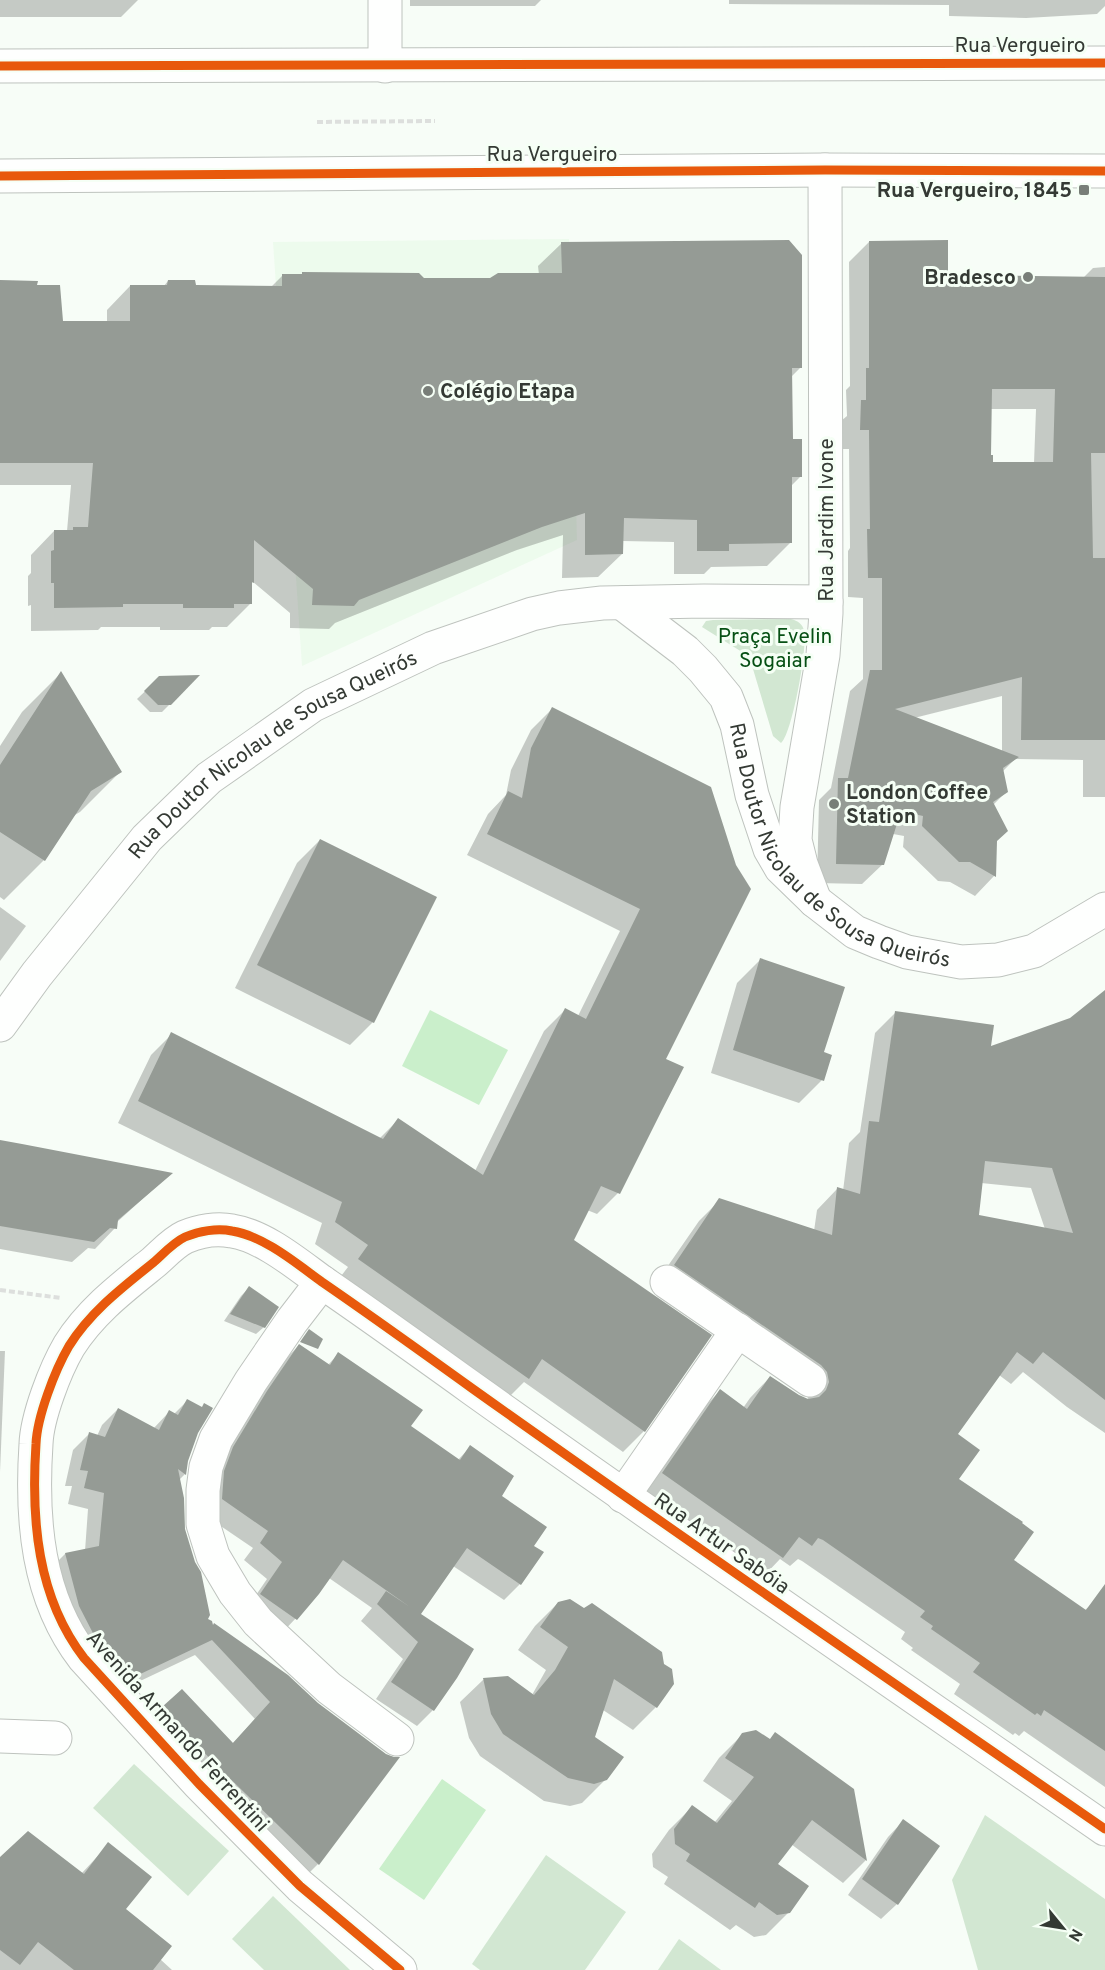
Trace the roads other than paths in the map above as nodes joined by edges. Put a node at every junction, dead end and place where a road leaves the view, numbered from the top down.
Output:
1 (385, 0) edge
2 (1105, 63) edge
3 (0, 66) edge
4 (385, 66) junction
5 (825, 170) junction
6 (1105, 171) edge
7 (0, 176) edge
8 (826, 602) junction
9 (622, 603) junction
10 (814, 901) junction
11 (1105, 909) edge
12 (0, 1025) edge
13 (322, 1282) junction
14 (667, 1282) dead end
15 (738, 1330) junction
16 (810, 1380) dead end
17 (623, 1496) junction
18 (0, 1736) edge
19 (55, 1738) dead end
20 (397, 1739) dead end
21 (1105, 1829) edge
22 (400, 1970) edge

1 - 4 street
2 - 4 street, Rua Vergueiro
3 - 4 street, Rua Vergueiro
5 - 6 street, Rua Vergueiro
5 - 7 street, Rua Vergueiro
5 - 8 street, Rua Jardim Ivone
8 - 9 street, Rua Doutor Nicolau de Sousa Queirós
8 - 10 street, Rua Jardim Ivone
9 - 10 street, Rua Doutor Nicolau de Sousa Queirós
9 - 12 street, Rua Doutor Nicolau de Sousa Queirós
10 - 11 street, Rua Doutor Nicolau de Sousa Queirós
13 - 17 street, Rua Artur Sabóia
13 - 20 street
13 - 22 street, Avenida Armando Ferrentini
14 - 15 street
15 - 16 street
15 - 17 street
17 - 21 street, Rua Artur Sabóia
18 - 19 street

